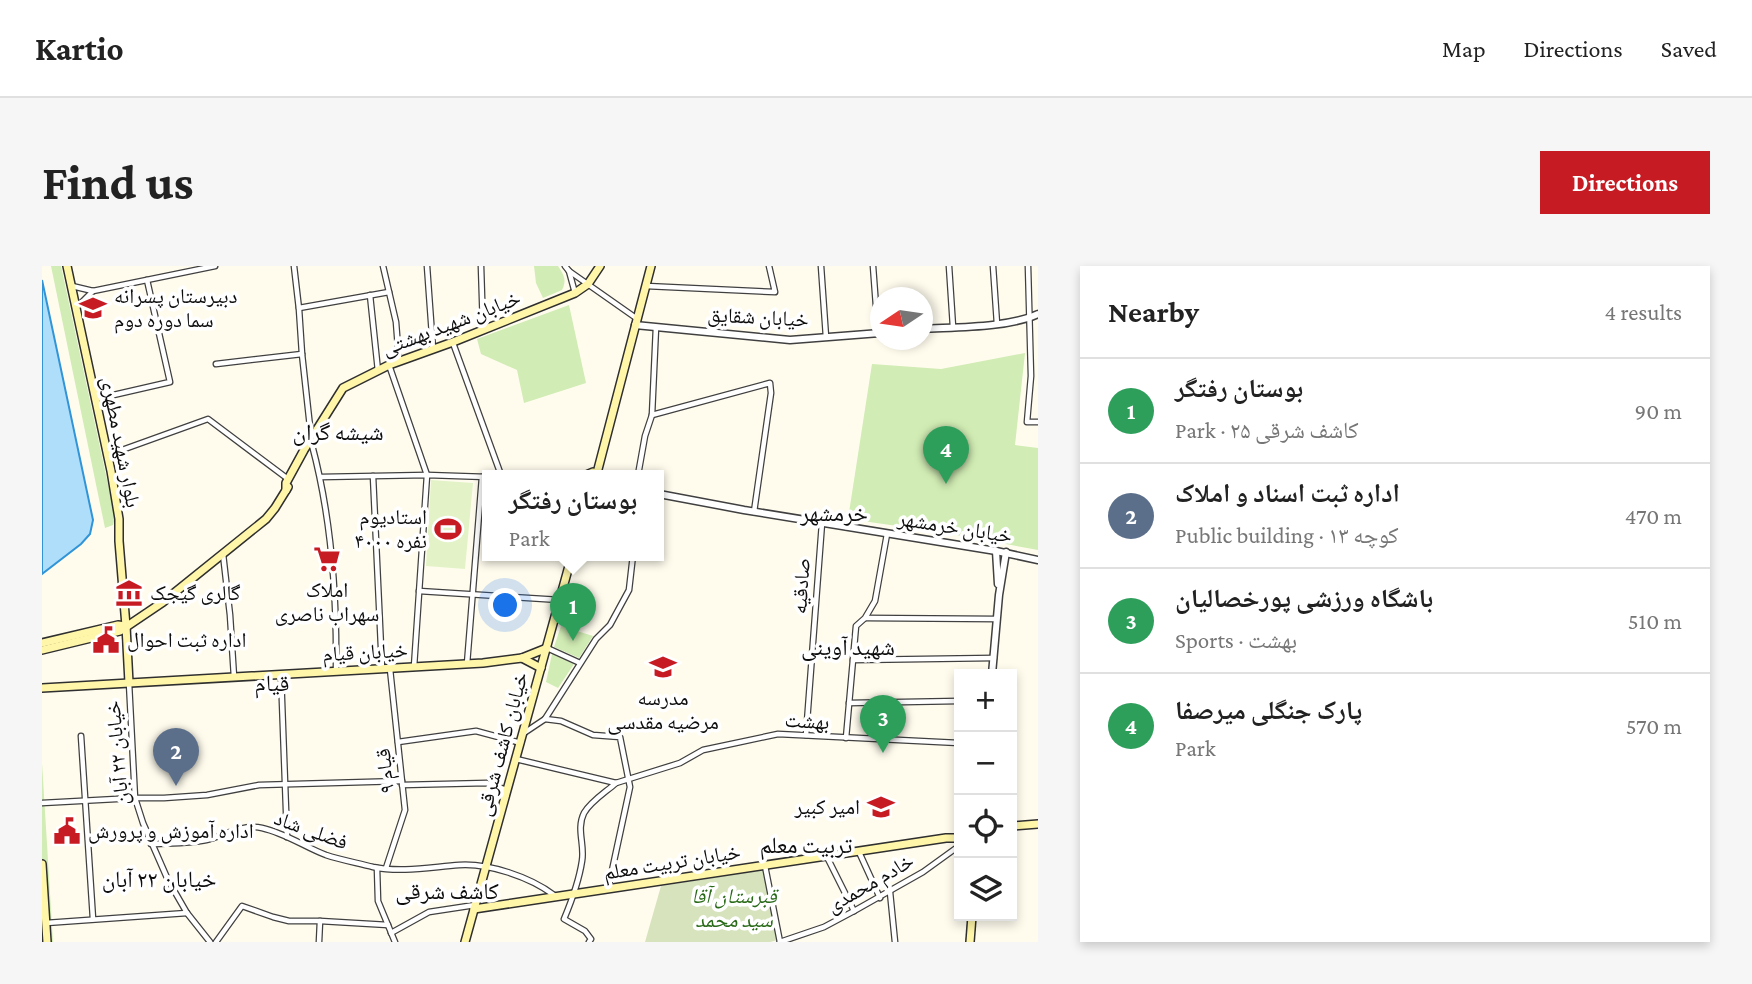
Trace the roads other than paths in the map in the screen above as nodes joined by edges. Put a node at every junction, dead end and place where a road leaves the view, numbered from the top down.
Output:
1 (67, 266) edge
2 (215, 266) edge
3 (292, 266) edge
4 (383, 266) edge
5 (427, 266) edge
6 (481, 266) edge
7 (600, 266) edge
8 (650, 266) edge
9 (769, 266) edge
10 (821, 266) edge
11 (873, 266) edge
12 (949, 266) edge
13 (993, 266) edge
14 (1028, 266) edge
15 (190, 269) edge
16 (567, 269) edge
17 (147, 280) junction
18 (588, 284) junction
19 (72, 285) junction
20 (645, 286) junction
21 (875, 287) edge
22 (93, 291) junction
23 (389, 292) junction
24 (575, 293) junction
25 (370, 295) junction
26 (76, 308) junction
27 (299, 308) junction
28 (1038, 314) edge
29 (1030, 318) junction
30 (636, 321) junction
31 (997, 324) junction
32 (656, 327) junction
33 (953, 327) junction
34 (933, 329) edge
35 (483, 330) junction
36 (870, 334) edge
37 (827, 337) junction
38 (453, 342) junction
39 (433, 349) junction
40 (302, 354) junction
41 (399, 362) junction
42 (216, 365) dead end
43 (389, 365) junction
44 (378, 370) junction
45 (96, 400) junction
46 (652, 415) junction
47 (1038, 422) edge
48 (312, 441) junction
49 (108, 455) junction
50 (499, 470) edge
51 (599, 470) edge
52 (639, 470) edge
53 (427, 475) junction
54 (373, 476) junction
55 (321, 477) junction
56 (482, 477) edge
57 (288, 479) junction
58 (286, 489) junction
59 (664, 495) edge
60 (482, 506) edge
61 (754, 512) junction
62 (822, 523) junction
63 (887, 534) junction
64 (996, 551) junction
65 (1006, 552) junction
66 (223, 554) junction
67 (1038, 559) edge
68 (570, 561) edge
69 (632, 561) edge
70 (419, 592) junction
71 (999, 595) junction
72 (473, 596) junction
73 (560, 600) junction
74 (865, 618) junction
75 (997, 618) junction
76 (126, 626) junction
77 (42, 643) edge
78 (547, 648) junction
79 (42, 650) edge
80 (522, 658) junction
81 (994, 658) junction
82 (853, 660) junction
83 (580, 663) junction
84 (467, 664) junction
85 (414, 667) junction
86 (386, 668) junction
87 (541, 668) junction
88 (993, 669) edge
89 (336, 671) junction
90 (281, 674) junction
91 (234, 677) junction
92 (129, 683) junction
93 (42, 688) edge
94 (954, 701) edge
95 (849, 702) junction
96 (553, 707) junction
97 (545, 719) junction
98 (561, 721) junction
99 (524, 733) junction
100 (806, 735) junction
101 (81, 736) dead end
102 (846, 738) junction
103 (398, 742) junction
104 (521, 743) junction
105 (954, 743) edge
106 (516, 759) junction
107 (629, 778) junction
108 (285, 783) junction
109 (402, 783) junction
110 (616, 783) junction
111 (507, 790) junction
112 (135, 798) junction
113 (85, 800) junction
114 (42, 803) edge
115 (1038, 824) edge
116 (1017, 826) edge
117 (287, 837) junction
118 (954, 837) edge
119 (151, 844) junction
120 (954, 850) edge
121 (859, 852) junction
122 (827, 857) junction
123 (42, 864) edge
124 (765, 866) junction
125 (486, 867) junction
126 (377, 868) junction
127 (386, 868) junction
128 (608, 890) junction
129 (890, 892) junction
130 (574, 895) junction
131 (557, 898) junction
132 (880, 898) junction
133 (476, 905) junction
134 (854, 911) junction
135 (187, 913) junction
136 (93, 919) junction
137 (320, 921) junction
138 (972, 921) edge
139 (46, 923) junction
140 (388, 925) junction
141 (391, 933) junction
142 (792, 940) edge
143 (47, 942) edge
144 (210, 942) edge
145 (216, 942) edge
146 (319, 942) edge
147 (395, 942) edge
148 (465, 942) edge
149 (589, 942) edge
150 (780, 942) edge
151 (895, 942) edge
152 (970, 942) edge

1 - 19 main road, بلوار شهید مطهری
2 - 15 street
3 - 27 street
4 - 23 street
5 - 39 street
6 - 35 street
7 - 18 main road, خیابان شهید بهشتی
8 - 20 main road
9 - 20 street
10 - 37 street
11 - 21 street
12 - 33 street
13 - 31 street
14 - 29 street
15 - 17 street
16 - 18 street
16 - 24 street
17 - 22 street
17 - 45 street
18 - 24 main road, خیابان شهید بهشتی
18 - 30 street
19 - 22 street
19 - 26 main road, بلوار شهید مطهری
20 - 30 main road
22 - 26 street
23 - 25 street
23 - 41 street
24 - 35 main road, خیابان شهید بهشتی
25 - 27 street
25 - 44 street
26 - 45 main road, بلوار شهید مطهری
27 - 40 street
28 - 29 street
29 - 31 street
29 - 47 street
30 - 32 street, خیابان شقایق
30 - 51 main road
31 - 33 street
32 - 37 street, خیابان شقایق
32 - 46 street
33 - 34 street
35 - 38 main road, خیابان شهید بهشتی
36 - 37 street, خیابان شقایق
38 - 39 main road, خیابان شهید بهشتی
38 - 50 street
39 - 41 main road, خیابان شهید بهشتی
40 - 42 street
40 - 48 street
41 - 43 main road, خیابان شهید بهشتی
43 - 44 main road, خیابان شهید بهشتی
43 - 53 street
44 - 48 main road, خیابان شهید بهشتی
45 - 49 main road, بلوار شهید مطهری
46 - 52 street
46 - 61 street
48 - 55 street
48 - 57 main road, خیابان شهید بهشتی
48 - 58 main road, خیابان شهید بهشتی
49 - 57 street
49 - 76 main road, بلوار شهید مطهری
53 - 54 street
53 - 56 street
53 - 70 street
54 - 55 street
54 - 86 street, قیام ۹
55 - 89 street
57 - 58 main road, خیابان شهید بهشتی
58 - 66 main road, خیابان شهید بهشتی
59 - 61 street, خیابان خرمشهر
60 - 72 street
61 - 62 street, خیابان خرمشهر
62 - 63 street, خیابان خرمشهر
62 - 100 street, صادقیه
63 - 64 street, خیابان خرمشهر
63 - 74 street
64 - 65 street, خیابان خرمشهر
64 - 71 street
65 - 67 street, خیابان خرمشهر
65 - 71 street
66 - 76 main road, خیابان شهید بهشتی
66 - 91 street
68 - 73 main road, خیابان کاشف شرقی
69 - 83 street
70 - 72 street
70 - 85 street
71 - 75 street
72 - 73 street
72 - 84 street
73 - 78 main road, خیابان کاشف شرقی
74 - 75 street
74 - 82 street
75 - 81 street
76 - 77 main road
76 - 79 main road
76 - 92 main road, خیابان ۲۲ آبان
78 - 80 main road, خیابان قیام
78 - 83 street
78 - 87 main road, خیابان کاشف شرقی
80 - 84 main road, خیابان قیام
80 - 87 main road
81 - 82 street
81 - 88 street
82 - 95 street
83 - 96 street
84 - 85 main road, خیابان قیام
85 - 86 main road, خیابان قیام
86 - 89 main road, خیابان قیام
86 - 103 street, قیام ۹
87 - 99 main road, خیابان کاشف شرقی
89 - 90 main road, خیابان قیام
90 - 91 main road, خیابان قیام
90 - 108 street
91 - 92 main road, خیابان قیام
92 - 93 main road, خیابان قیام
92 - 112 street, خیابان ۲۲ آبان
94 - 95 street
95 - 102 street
96 - 97 street
96 - 98 street
97 - 98 street
97 - 99 street
98 - 107 street
99 - 104 main road, خیابان کاشف شرقی
100 - 102 street, بهشت
100 - 107 street, بهشت
101 - 113 street
102 - 105 street, بهشت
103 - 104 street
103 - 109 street, قیام ۹
104 - 106 main road, خیابان کاشف شرقی
106 - 110 street
106 - 111 main road, خیابان کاشف شرقی
107 - 110 street, بهشت
107 - 128 street
108 - 109 street
108 - 112 street
108 - 117 street
109 - 111 street
109 - 127 street, قیام ۹
110 - 130 street
111 - 125 main road, خیابان کاشف شرقی
112 - 113 street
112 - 119 street, خیابان ۲۲ آبان
113 - 114 street
113 - 136 street
115 - 116 main road
117 - 119 street, فضلی شاد
117 - 126 street, فضلی شاد
118 - 121 main road, خیابان تربیت معلم
119 - 135 street, خیابان ۲۲ آبان
120 - 129 street, خادم محمدی
121 - 122 main road, خیابان تربیت معلم
121 - 132 street
122 - 124 main road, خیابان تربیت معلم
122 - 134 street
123 - 139 main road
124 - 128 main road, خیابان تربیت معلم
124 - 150 street
125 - 127 street, فضلی شاد
125 - 131 street, فضلی شاد
125 - 133 main road, خیابان کاشف شرقی
126 - 127 street, فضلی شاد
126 - 140 street
128 - 130 main road, خیابان تربیت معلم
129 - 132 street, خادم محمدی
129 - 151 street
130 - 131 main road, خیابان تربیت معلم
130 - 149 street
131 - 133 main road, خیابان تربیت معلم
132 - 134 street, خادم محمدی
133 - 141 street
133 - 148 main road, خیابان کاشف شرقی
134 - 142 street, خادم محمدی
135 - 136 street
135 - 144 street, خیابان ۲۲ آبان
136 - 139 street
137 - 140 street
137 - 145 street
137 - 146 street
138 - 152 main road
139 - 143 main road
140 - 141 street
141 - 147 street
142 - 150 street, خادم محمدی

